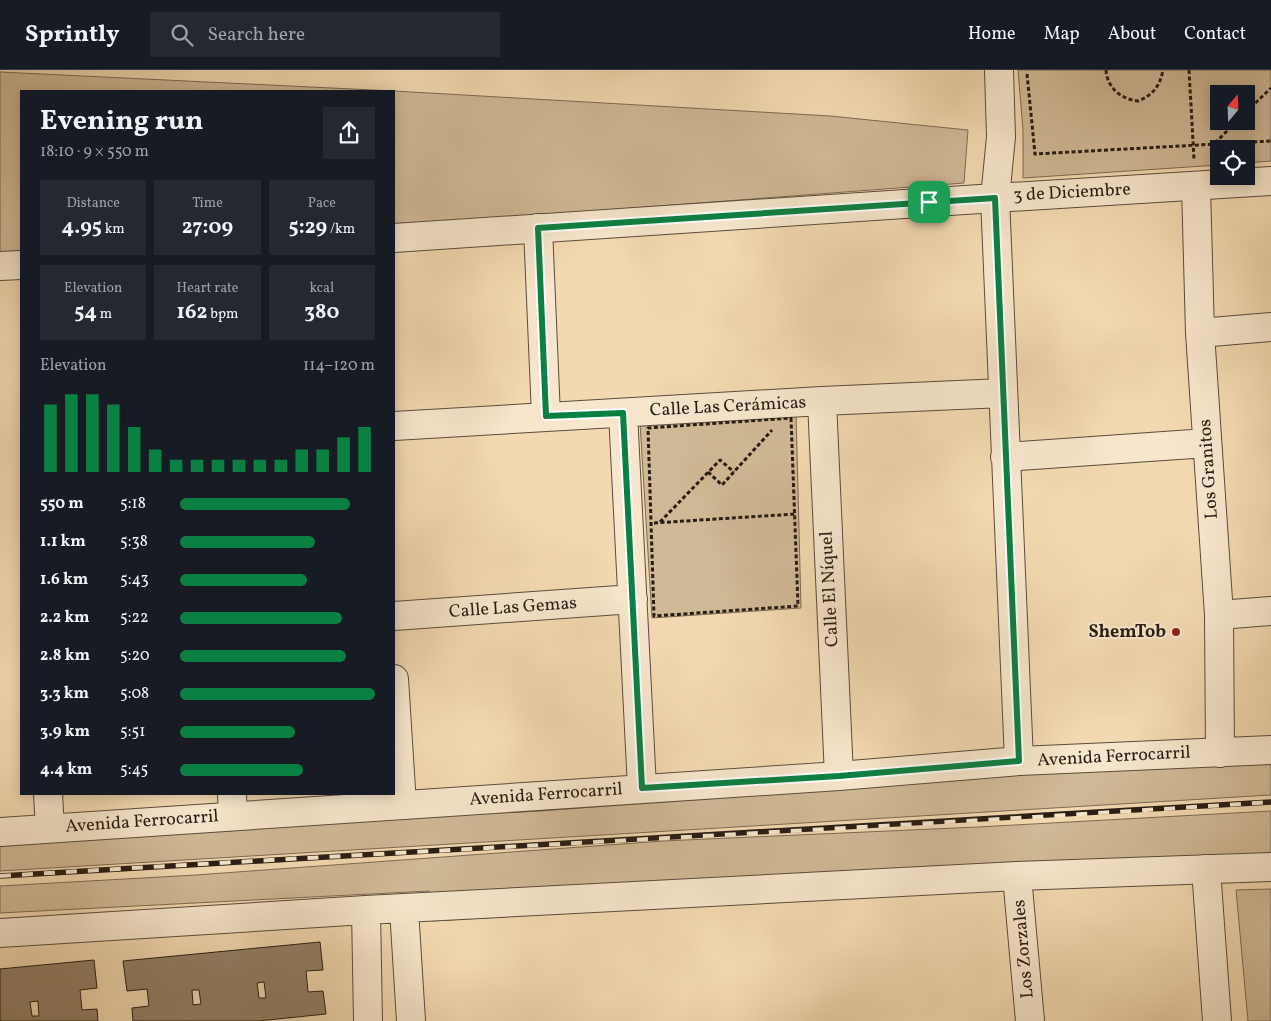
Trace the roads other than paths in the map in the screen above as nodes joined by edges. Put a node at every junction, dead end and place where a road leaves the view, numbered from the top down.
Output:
1 (999, 70) edge
2 (1271, 181) edge
3 (1196, 186) junction
4 (995, 198) junction
5 (538, 228) junction
6 (395, 238) edge
7 (20, 265) edge
8 (0, 266) edge
9 (1271, 327) edge
10 (1200, 333) junction
11 (1003, 393) junction
12 (822, 401) junction
13 (623, 413) junction
14 (546, 416) junction
15 (395, 426) edge
16 (1207, 444) junction
17 (1006, 457) junction
18 (632, 599) junction
19 (1271, 611) edge
20 (1219, 615) junction
21 (395, 616) edge
22 (395, 695) edge
23 (1271, 750) edge
24 (1220, 752) junction
25 (1019, 761) junction
26 (839, 776) junction
27 (642, 788) junction
28 (48, 795) edge
29 (233, 805) edge
30 (402, 805) junction
31 (50, 828) junction
32 (0, 832) edge
33 (1271, 867) edge
34 (1206, 869) junction
35 (1017, 876) junction
36 (404, 909) junction
37 (366, 910) junction
38 (0, 933) edge
39 (368, 1021) edge
40 (411, 1021) edge
41 (1030, 1021) edge
42 (1217, 1021) edge

1 - 4 street
2 - 3 street, 3 de Diciembre
3 - 4 street, 3 de Diciembre
3 - 10 street, Los Granitos
4 - 5 street, 3 de Diciembre
4 - 11 street
5 - 6 street, 3 de Diciembre
5 - 14 street
7 - 8 street
9 - 10 street
10 - 16 street, Los Granitos
11 - 12 street, Calle Las Cerámicas
11 - 17 street
12 - 13 street, Calle Las Cerámicas
12 - 26 street, Calle El Níquel
13 - 14 street, Calle Las Cerámicas
13 - 18 street
14 - 15 street, Calle Las Cerámicas
16 - 17 street
16 - 20 street, Los Granitos
17 - 25 street
18 - 21 street, Calle Las Gemas
18 - 27 street
19 - 20 street
20 - 24 street, Los Granitos
22 - 30 street
23 - 24 street, Avenida Ferrocarril
24 - 25 street, Avenida Ferrocarril
25 - 26 street, Avenida Ferrocarril
26 - 27 street, Avenida Ferrocarril
27 - 30 street, Avenida Ferrocarril
28 - 31 street
29 - 30 street, Avenida Ferrocarril
29 - 31 street, Avenida Ferrocarril
31 - 32 street, Avenida Ferrocarril
33 - 34 street
34 - 35 street
34 - 42 street
35 - 36 street
35 - 41 street, Los Zorzales
36 - 37 street
36 - 40 street
37 - 38 street
37 - 39 street

